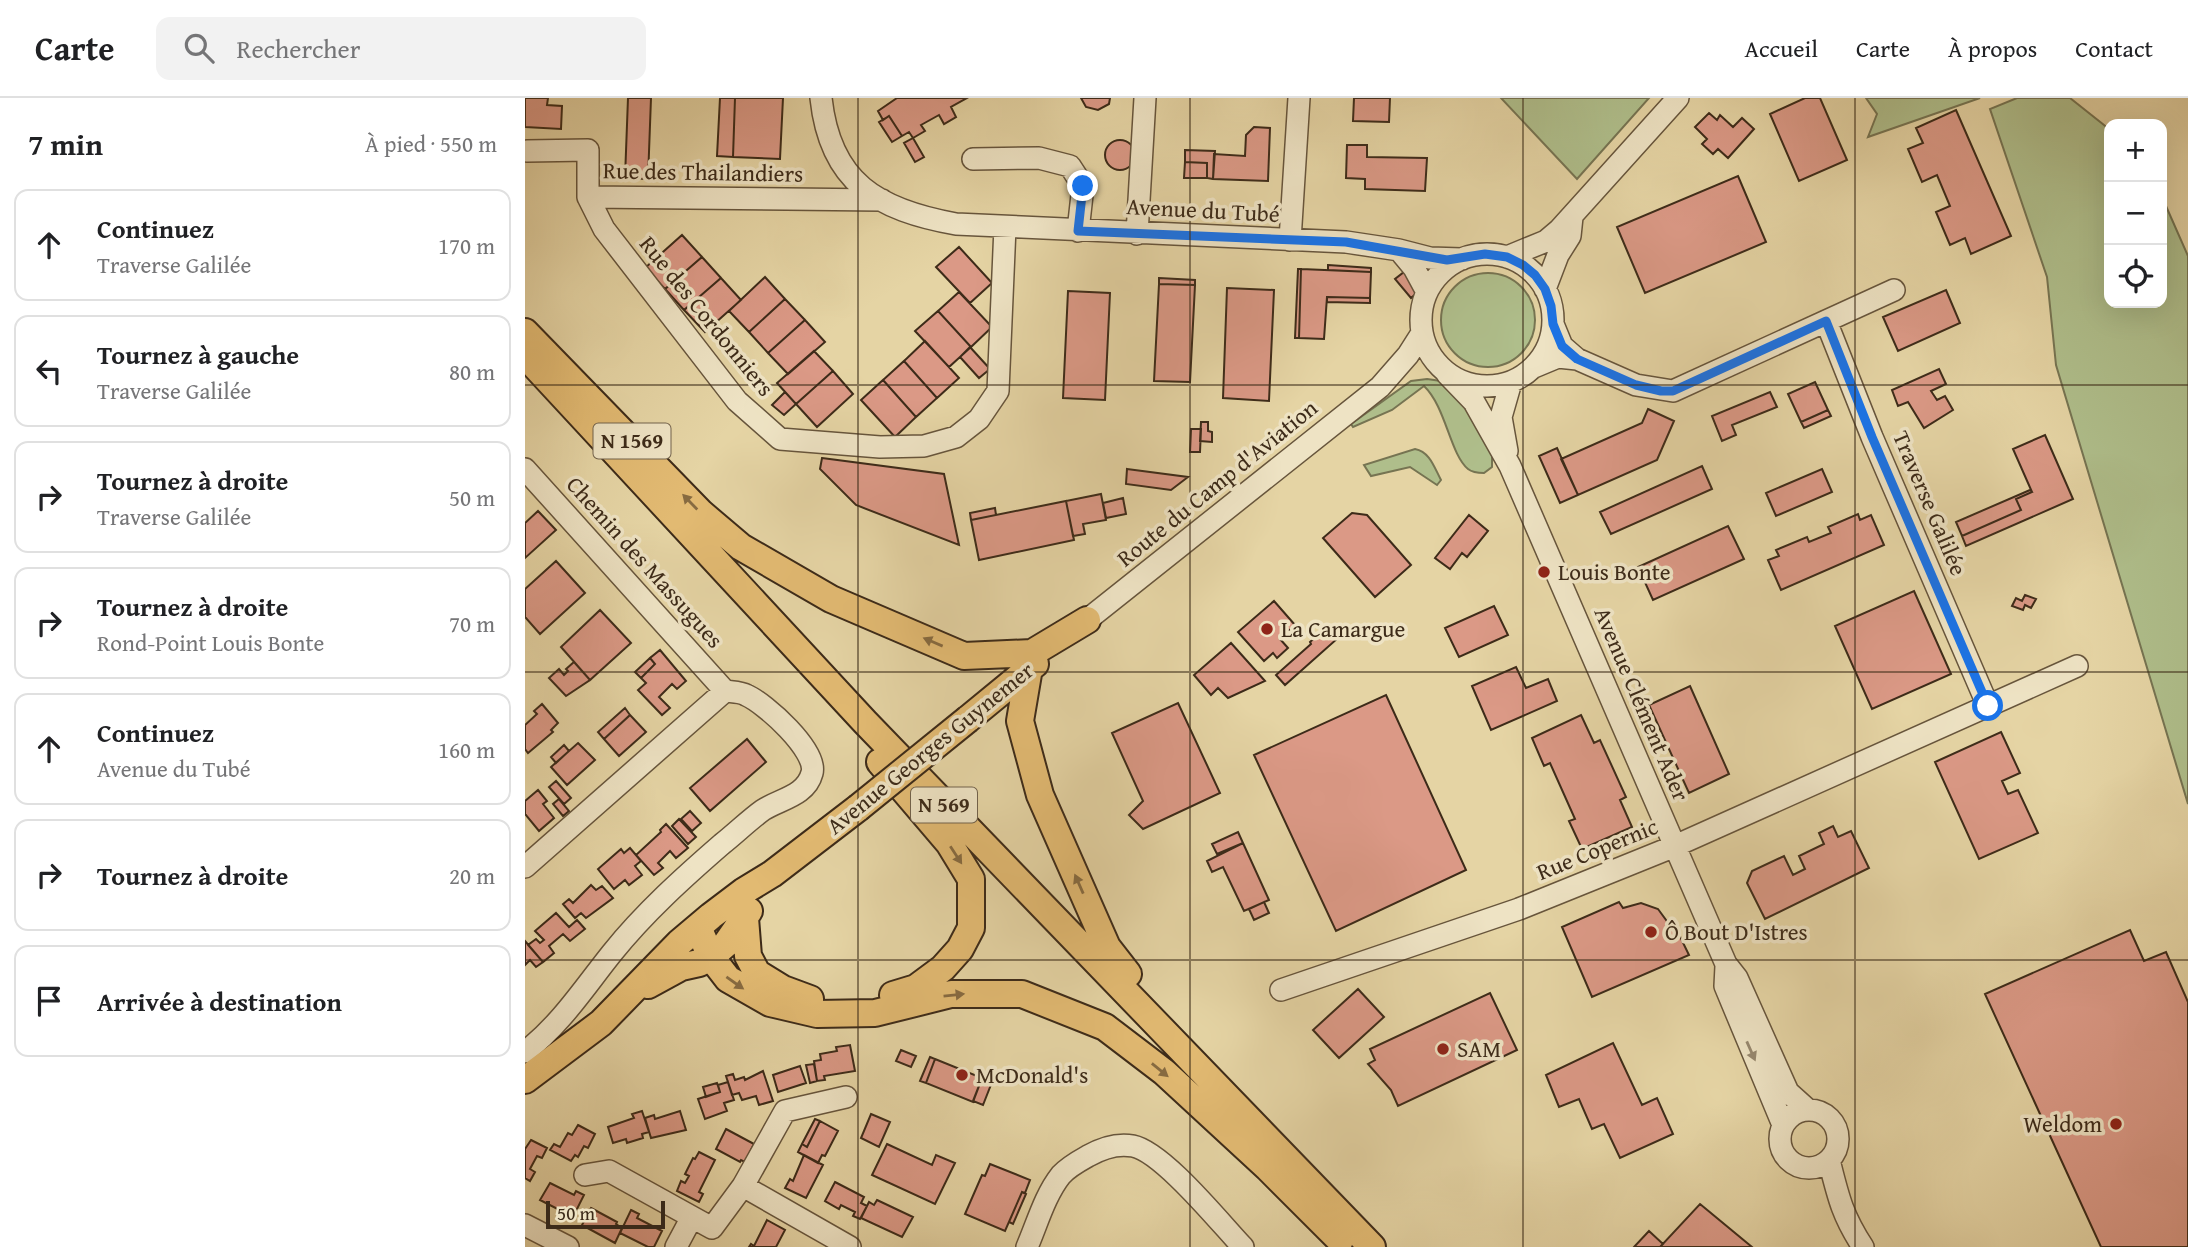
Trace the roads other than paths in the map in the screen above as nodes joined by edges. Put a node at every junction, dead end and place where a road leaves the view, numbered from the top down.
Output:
1 (821, 98) edge
2 (1145, 98) edge
3 (1299, 98) edge
4 (1678, 98) edge
5 (527, 151) dead end
6 (973, 159) dead end
7 (588, 197) junction
8 (882, 200) junction
9 (1572, 216) junction
10 (1005, 227) junction
11 (1078, 231) junction
12 (1137, 234) junction
13 (1290, 240) junction
14 (1399, 250) junction
15 (1507, 257) junction
16 (1462, 259) junction
17 (1545, 289) junction
18 (1894, 289) dead end
19 (1427, 292) junction
20 (1826, 321) junction
21 (1553, 324) junction
22 (525, 332) edge
23 (1422, 333) junction
24 (525, 355) edge
25 (1577, 359) junction
26 (1532, 368) junction
27 (1442, 369) junction
28 (1511, 382) junction
29 (1380, 387) junction
30 (1510, 466) junction
31 (525, 468) edge
32 (1087, 621) junction
33 (774, 626) junction
34 (964, 656) junction
35 (2077, 666) dead end
36 (1029, 668) junction
37 (736, 693) junction
38 (997, 696) junction
39 (1988, 706) junction
40 (1675, 846) junction
41 (525, 867) edge
42 (772, 874) junction
43 (698, 927) junction
44 (728, 952) junction
45 (1725, 964) junction
46 (1282, 990) dead end
47 (525, 1052) edge
48 (525, 1080) edge
49 (1216, 1086) junction
50 (525, 1092) edge
51 (846, 1097) dead end
52 (1808, 1110) junction
53 (1783, 1125) junction
54 (1829, 1160) junction
55 (1800, 1167) junction
56 (585, 1175) dead end
57 (743, 1186) junction
58 (1839, 1202) junction
59 (692, 1217) junction
60 (525, 1225) edge
61 (568, 1247) edge
62 (676, 1247) edge
63 (851, 1247) edge
64 (1027, 1247) edge
65 (1243, 1247) edge
66 (1347, 1247) edge
67 (1371, 1247) edge
68 (1863, 1247) edge

1 - 8 street, Avenue du Tubé
2 - 12 street
3 - 13 street
4 - 9 street
5 - 7 street, Rue des Thailandiers
6 - 11 street
7 - 8 street, Rue des Thailandiers
7 - 10 street, Rue des Cordonniers
8 - 10 street, Avenue du Tubé
9 - 15 street
9 - 17 street
10 - 11 street, Avenue du Tubé
11 - 12 street, Avenue du Tubé
12 - 13 street, Avenue du Tubé
13 - 14 street, Avenue du Tubé
14 - 16 street, Avenue du Tubé
14 - 19 street
15 - 16 street
15 - 17 street
16 - 19 street
17 - 21 street
18 - 20 street
19 - 23 street
20 - 25 street
20 - 39 street, Traverse Galilée
21 - 25 street
21 - 26 street
34 -> 22 main road, N 1569
23 - 27 street
23 - 29 street, Route du Camp d'Aviation
24 - 33 main road, N 569
25 - 26 street
26 - 28 street
27 - 28 street
27 - 29 street, Route du Camp d'Aviation
27 - 30 street, Avenue Clément Ader
28 - 30 street, Avenue Clément Ader
29 - 32 street, Route du Camp d'Aviation
30 - 40 street, Avenue Clément Ader
31 - 37 street, Chemin des Massugues
32 - 34 main road
32 - 36 main road, Avenue Georges Guynemer
33 -> 44 main road, N 569
33 - 49 main road, N 569
34 - 38 main road
35 - 39 street, Rue Copernic
36 - 38 main road, Avenue Georges Guynemer
49 -> 36 main road, N 569
37 - 41 street
37 - 47 street, Chemin des Massugues
38 - 42 main road, Avenue Georges Guynemer, bridge
39 - 40 street, Rue Copernic
40 - 45 street, Avenue Clément Ader
40 - 46 street, Rue Copernic
42 - 43 main road, Avenue Georges Guynemer
42 - 44 main road, Avenue Georges Guynemer
43 - 44 main road, N 569
43 - 48 main road, Avenue Georges Guynemer
44 - 50 main road
44 -> 66 main road, N 569
45 - 52 street, Avenue Clément Ader
45 -> 53 street, Avenue Clément Ader
49 - 67 main road, N 569
51 - 57 street
52 - 53 street
52 - 54 street
53 - 55 street
54 - 55 street
54 - 58 street
55 - 58 street
56 - 59 street
57 - 59 street
57 - 63 street
58 - 68 street
59 - 62 street
60 - 61 street
64 - 65 street

